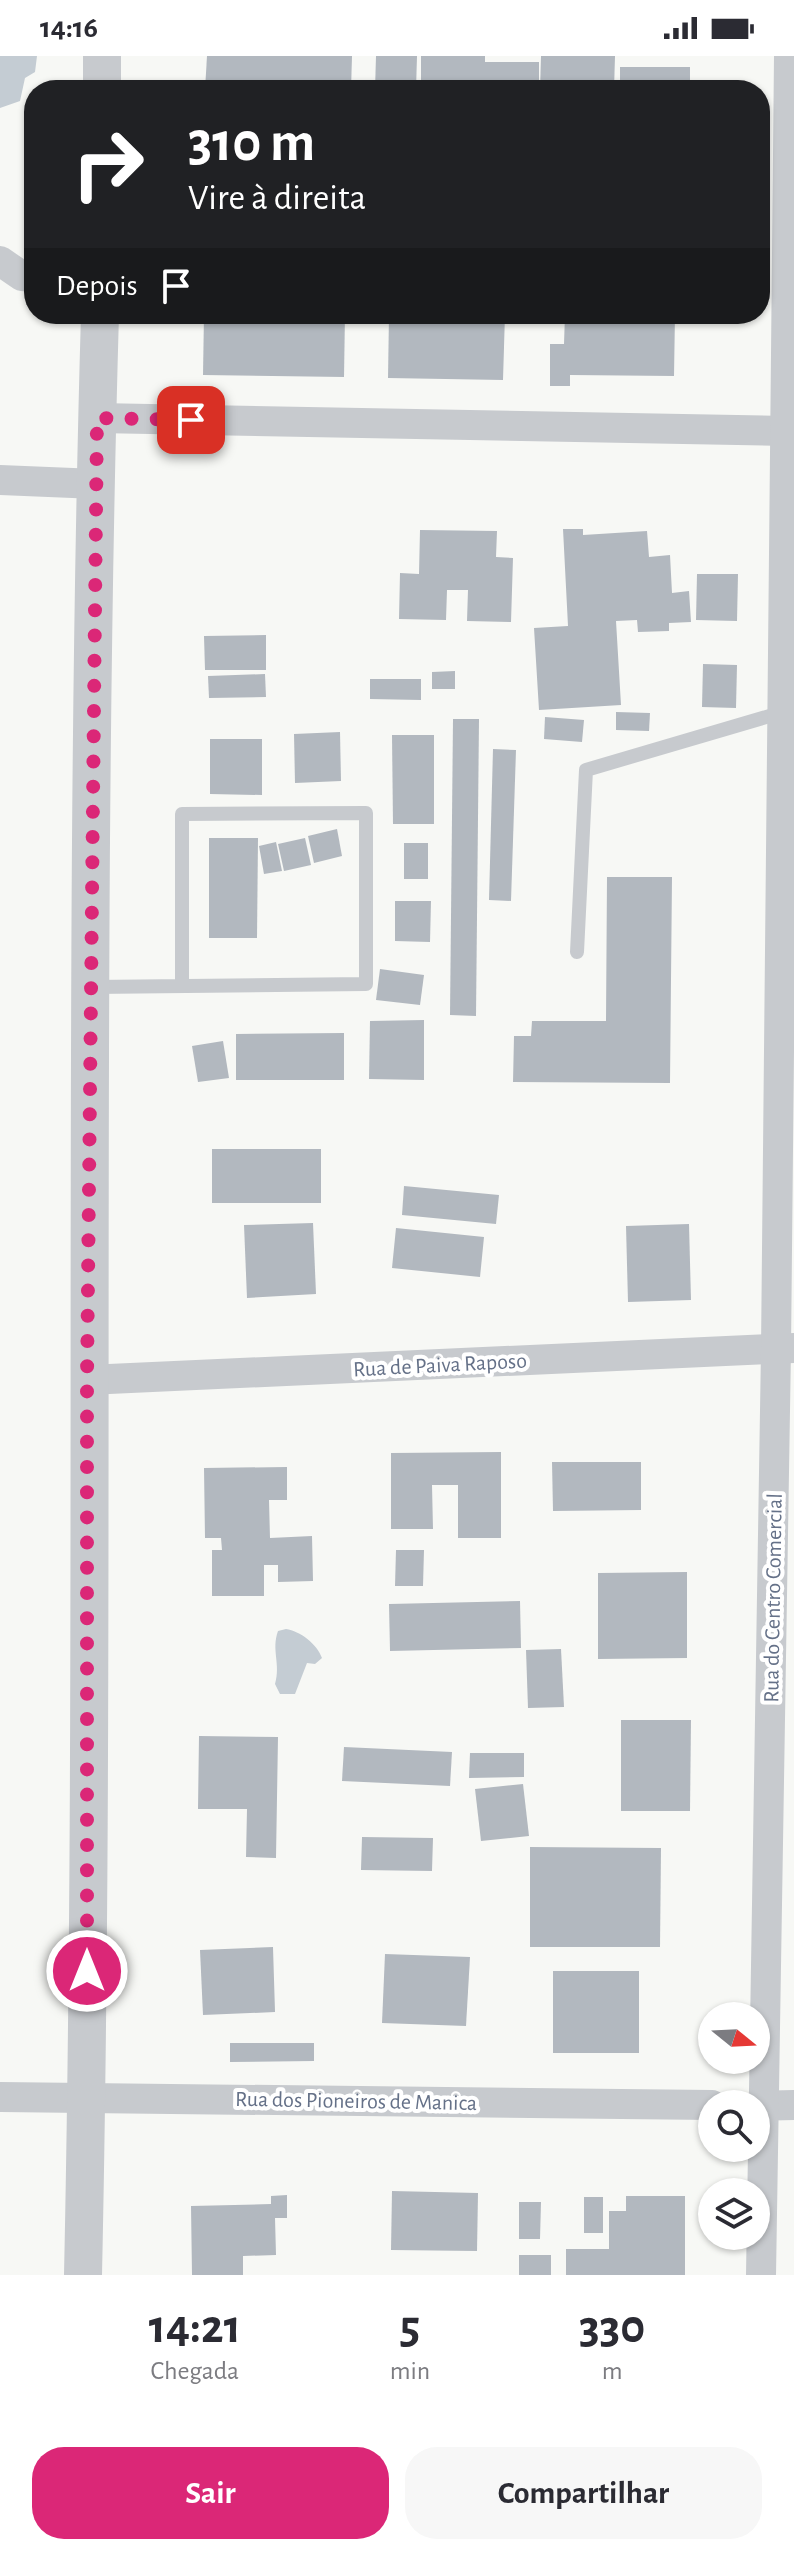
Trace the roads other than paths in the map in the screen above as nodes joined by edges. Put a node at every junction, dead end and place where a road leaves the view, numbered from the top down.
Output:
1 (102, 56) edge
2 (789, 56) edge
3 (102, 80) edge
4 (0, 261) edge
5 (24, 276) edge
6 (100, 324) edge
7 (97, 418) junction
8 (785, 431) junction
9 (0, 480) edge
10 (97, 484) junction
11 (783, 712) junction
12 (577, 952) dead end
13 (182, 986) junction
14 (90, 987) junction
15 (785, 1349) edge
16 (87, 1380) junction
17 (87, 2096) junction
18 (0, 2097) edge
19 (698, 2105) edge
20 (772, 2105) edge
21 (83, 2275) edge
22 (761, 2275) edge

1 - 3 street
2 - 8 street, Rua do Centro Comercial
4 - 5 street
6 - 7 street
7 - 8 street
7 - 10 street
8 - 11 street, Rua do Centro Comercial
9 - 10 street
10 - 14 street
11 - 12 lane
11 - 15 street, Rua do Centro Comercial
13 - 13 lane
13 - 14 lane
14 - 16 street
15 - 16 street, Rua de Paiva Raposo
15 - 20 street, Rua do Centro Comercial
16 - 17 street
17 - 18 street, Rua dos Pioneiros de Manica
17 - 19 street, Rua dos Pioneiros de Manica
17 - 21 street
20 - 22 street, Rua do Centro Comercial

